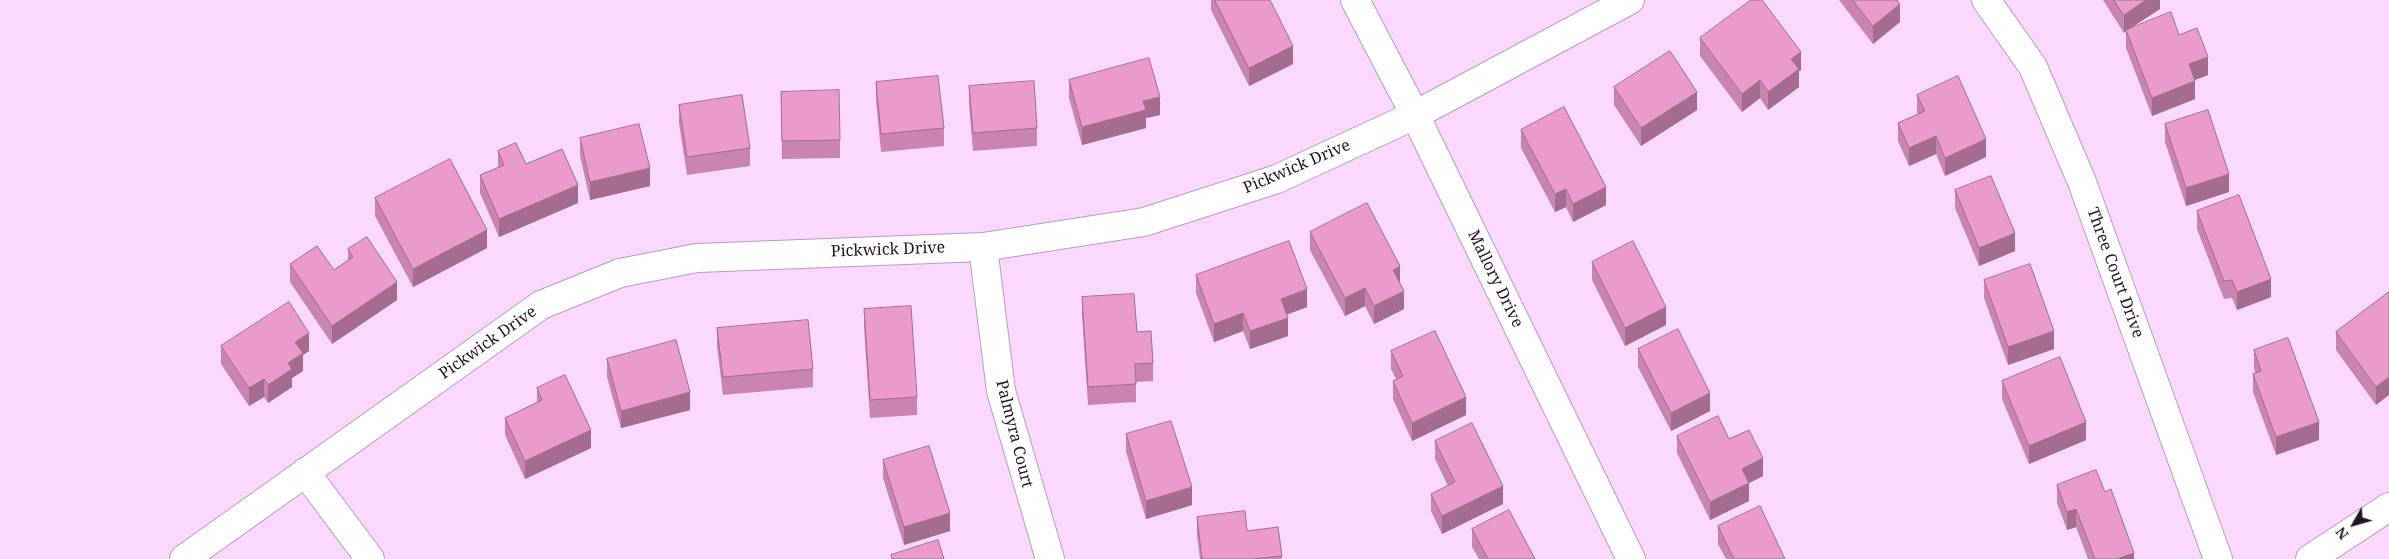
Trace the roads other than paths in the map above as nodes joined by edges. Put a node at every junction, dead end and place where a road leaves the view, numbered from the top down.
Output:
1 (1355, 0) edge
2 (1630, 0) edge
3 (1986, 0) edge
4 (1415, 115) junction
5 (984, 247) junction
6 (305, 472) junction
7 (2389, 507) edge
8 (184, 559) edge
9 (370, 559) edge
10 (1050, 559) edge
11 (1631, 559) edge
12 (2218, 559) edge
13 (2310, 559) edge

1 - 4 street, Mallory Drive
2 - 4 street, Pickwick Drive
3 - 12 street, Three Court Drive
4 - 5 street, Pickwick Drive
4 - 11 street, Mallory Drive
5 - 6 street, Pickwick Drive
5 - 10 street, Palmyra Court
6 - 8 street, Pickwick Drive
6 - 9 street
7 - 13 street

